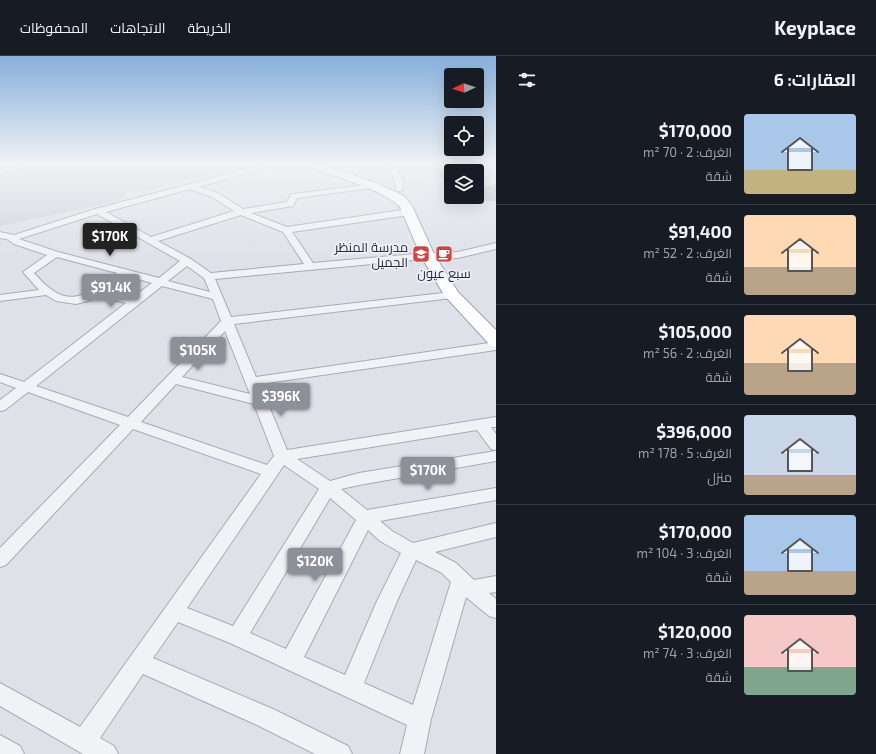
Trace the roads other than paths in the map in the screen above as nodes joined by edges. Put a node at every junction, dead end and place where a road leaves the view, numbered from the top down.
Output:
1 (151, 197) edge
2 (217, 197) edge
3 (294, 197) edge
4 (397, 197) edge
5 (410, 197) edge
6 (98, 211) junction
7 (241, 212) junction
8 (409, 212) junction
9 (286, 230) junction
10 (0, 235) edge
11 (13, 238) junction
12 (152, 240) junction
13 (438, 245) junction
14 (496, 246) edge
15 (56, 254) junction
16 (428, 256) junction
17 (187, 260) junction
18 (310, 266) junction
19 (126, 272) junction
20 (455, 275) dead end
21 (209, 276) junction
22 (160, 281) junction
23 (46, 292) junction
24 (96, 292) junction
25 (458, 292) junction
26 (218, 297) junction
27 (0, 298) edge
28 (476, 301) dead end
29 (133, 302) junction
30 (228, 321) junction
31 (496, 341) edge
32 (496, 346) edge
33 (0, 378) edge
34 (173, 379) junction
35 (252, 381) junction
36 (26, 386) junction
37 (260, 401) junction
38 (0, 406) edge
39 (132, 422) junction
40 (488, 423) edge
41 (496, 445) edge
42 (282, 456) junction
43 (496, 456) edge
44 (271, 472) junction
45 (328, 488) junction
46 (496, 494) edge
47 (366, 517) junction
48 (496, 530) edge
49 (412, 550) junction
50 (0, 560) edge
51 (496, 584) edge
52 (466, 585) junction
53 (496, 610) edge
54 (173, 611) junction
55 (237, 637) junction
56 (291, 661) junction
57 (138, 662) junction
58 (352, 687) junction
59 (0, 694) edge
60 (420, 719) junction
61 (84, 741) junction
62 (0, 747) edge
63 (12, 754) edge
64 (106, 754) edge
65 (340, 754) edge
66 (412, 754) edge

1 - 6 street
2 - 7 street
3 - 7 street
4 - 8 main road
5 - 13 main road
6 - 11 street
6 - 12 street
7 - 9 street
7 - 12 street
8 - 9 street
8 - 16 main road
9 - 18 street
10 - 11 street
11 - 15 street
12 - 17 street
13 - 14 street
13 - 16 street
13 - 20 main road
15 - 19 street
15 - 23 street
16 - 18 street
16 - 25 main road
17 - 21 street
17 - 22 street
18 - 21 street
19 - 22 street
19 - 24 street
21 - 26 street
22 - 26 street
22 - 29 street
23 - 24 street
23 - 27 street
24 - 29 street
25 - 28 main road
25 - 30 street
25 - 31 main road
26 - 30 street
29 - 36 street
30 - 34 street
30 - 35 street
32 - 35 street
33 - 36 street
34 - 37 street
34 - 39 street
35 - 37 street
36 - 38 street
36 - 39 street
37 - 42 street
39 - 44 street
39 - 50 street
40 - 41 street
40 - 42 street
42 - 44 street
42 - 45 street
43 - 45 street
44 - 54 street
45 - 47 street
45 - 55 street
46 - 47 street
47 - 49 street
47 - 56 street
48 - 49 street
49 - 52 street
49 - 58 street
51 - 52 street
52 - 53 street
52 - 60 street
54 - 55 street
54 - 57 street
55 - 56 street
56 - 58 street
57 - 61 street
57 - 65 street
58 - 60 street
59 - 61 street
60 - 66 street
61 - 64 street
62 - 63 street

